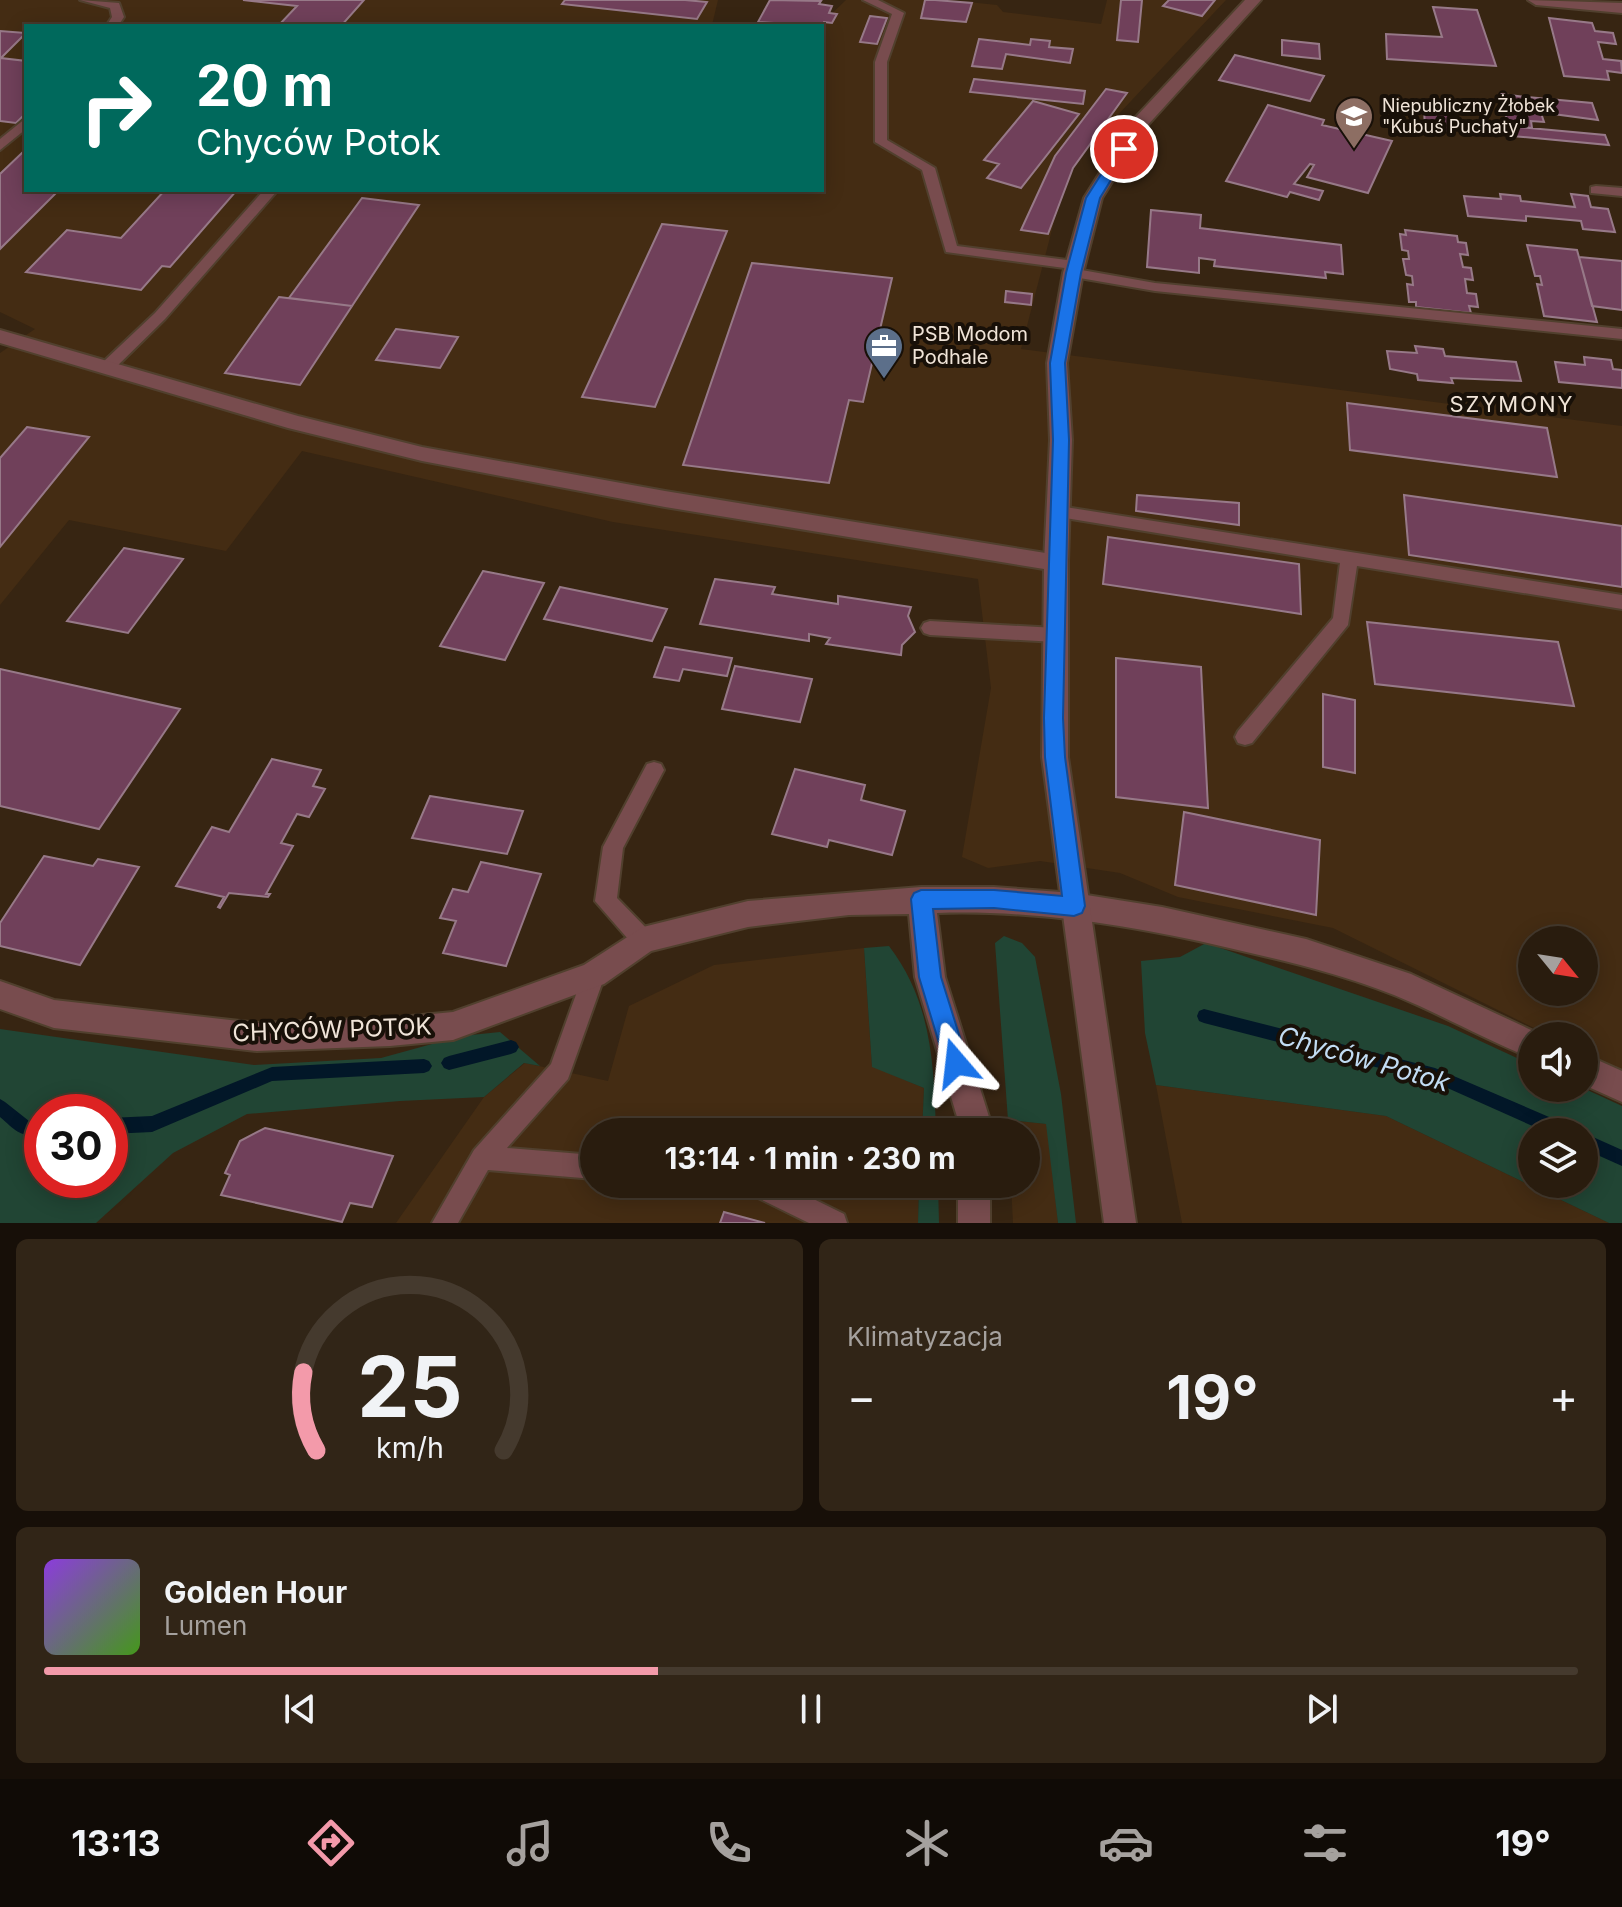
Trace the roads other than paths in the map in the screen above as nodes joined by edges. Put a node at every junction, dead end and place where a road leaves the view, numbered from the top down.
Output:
1 (86, 0) edge
2 (869, 0) edge
3 (1253, 0) edge
4 (1536, 0) edge
5 (1622, 8) edge
6 (113, 24) edge
7 (24, 124) edge
8 (0, 146) edge
9 (1596, 190) dead end
10 (269, 192) edge
11 (1622, 192) edge
12 (1074, 269) junction
13 (1622, 334) edge
14 (0, 336) edge
15 (107, 367) junction
16 (1059, 512) junction
17 (1349, 559) junction
18 (1056, 562) junction
19 (1622, 602) edge
20 (930, 628) dead end
21 (1056, 635) junction
22 (1245, 737) dead end
23 (654, 770) dead end
24 (921, 899) junction
25 (1074, 906) junction
26 (643, 940) junction
27 (594, 975) junction
28 (0, 995) edge
29 (1518, 1038) edge
30 (1598, 1076) edge
31 (1622, 1087) edge
32 (973, 1118) edge
33 (482, 1158) junction
34 (580, 1166) edge
35 (785, 1198) edge
36 (974, 1198) edge
37 (444, 1223) edge
38 (835, 1223) edge
39 (974, 1223) edge
40 (1120, 1223) edge

1 - 6 lane
2 - 12 lane
3 - 12 street
4 - 5 street
7 - 8 lane
9 - 11 lane
10 - 15 lane
12 - 13 lane
12 - 16 street
14 - 15 street
15 - 18 street
16 - 17 lane
16 - 18 street
17 - 19 lane
17 - 22 lane
18 - 21 street
20 - 21 lane
21 - 25 street
23 - 26 lane
24 - 25 street, CHYCÓW POTOK
24 - 26 street, CHYCÓW POTOK
24 - 32 street
25 - 29 street, CHYCÓW POTOK
25 - 40 street
26 - 27 street, CHYCÓW POTOK
27 - 28 street, CHYCÓW POTOK
27 - 33 lane
30 - 31 street
33 - 34 lane
33 - 37 lane
35 - 38 lane
36 - 39 street

